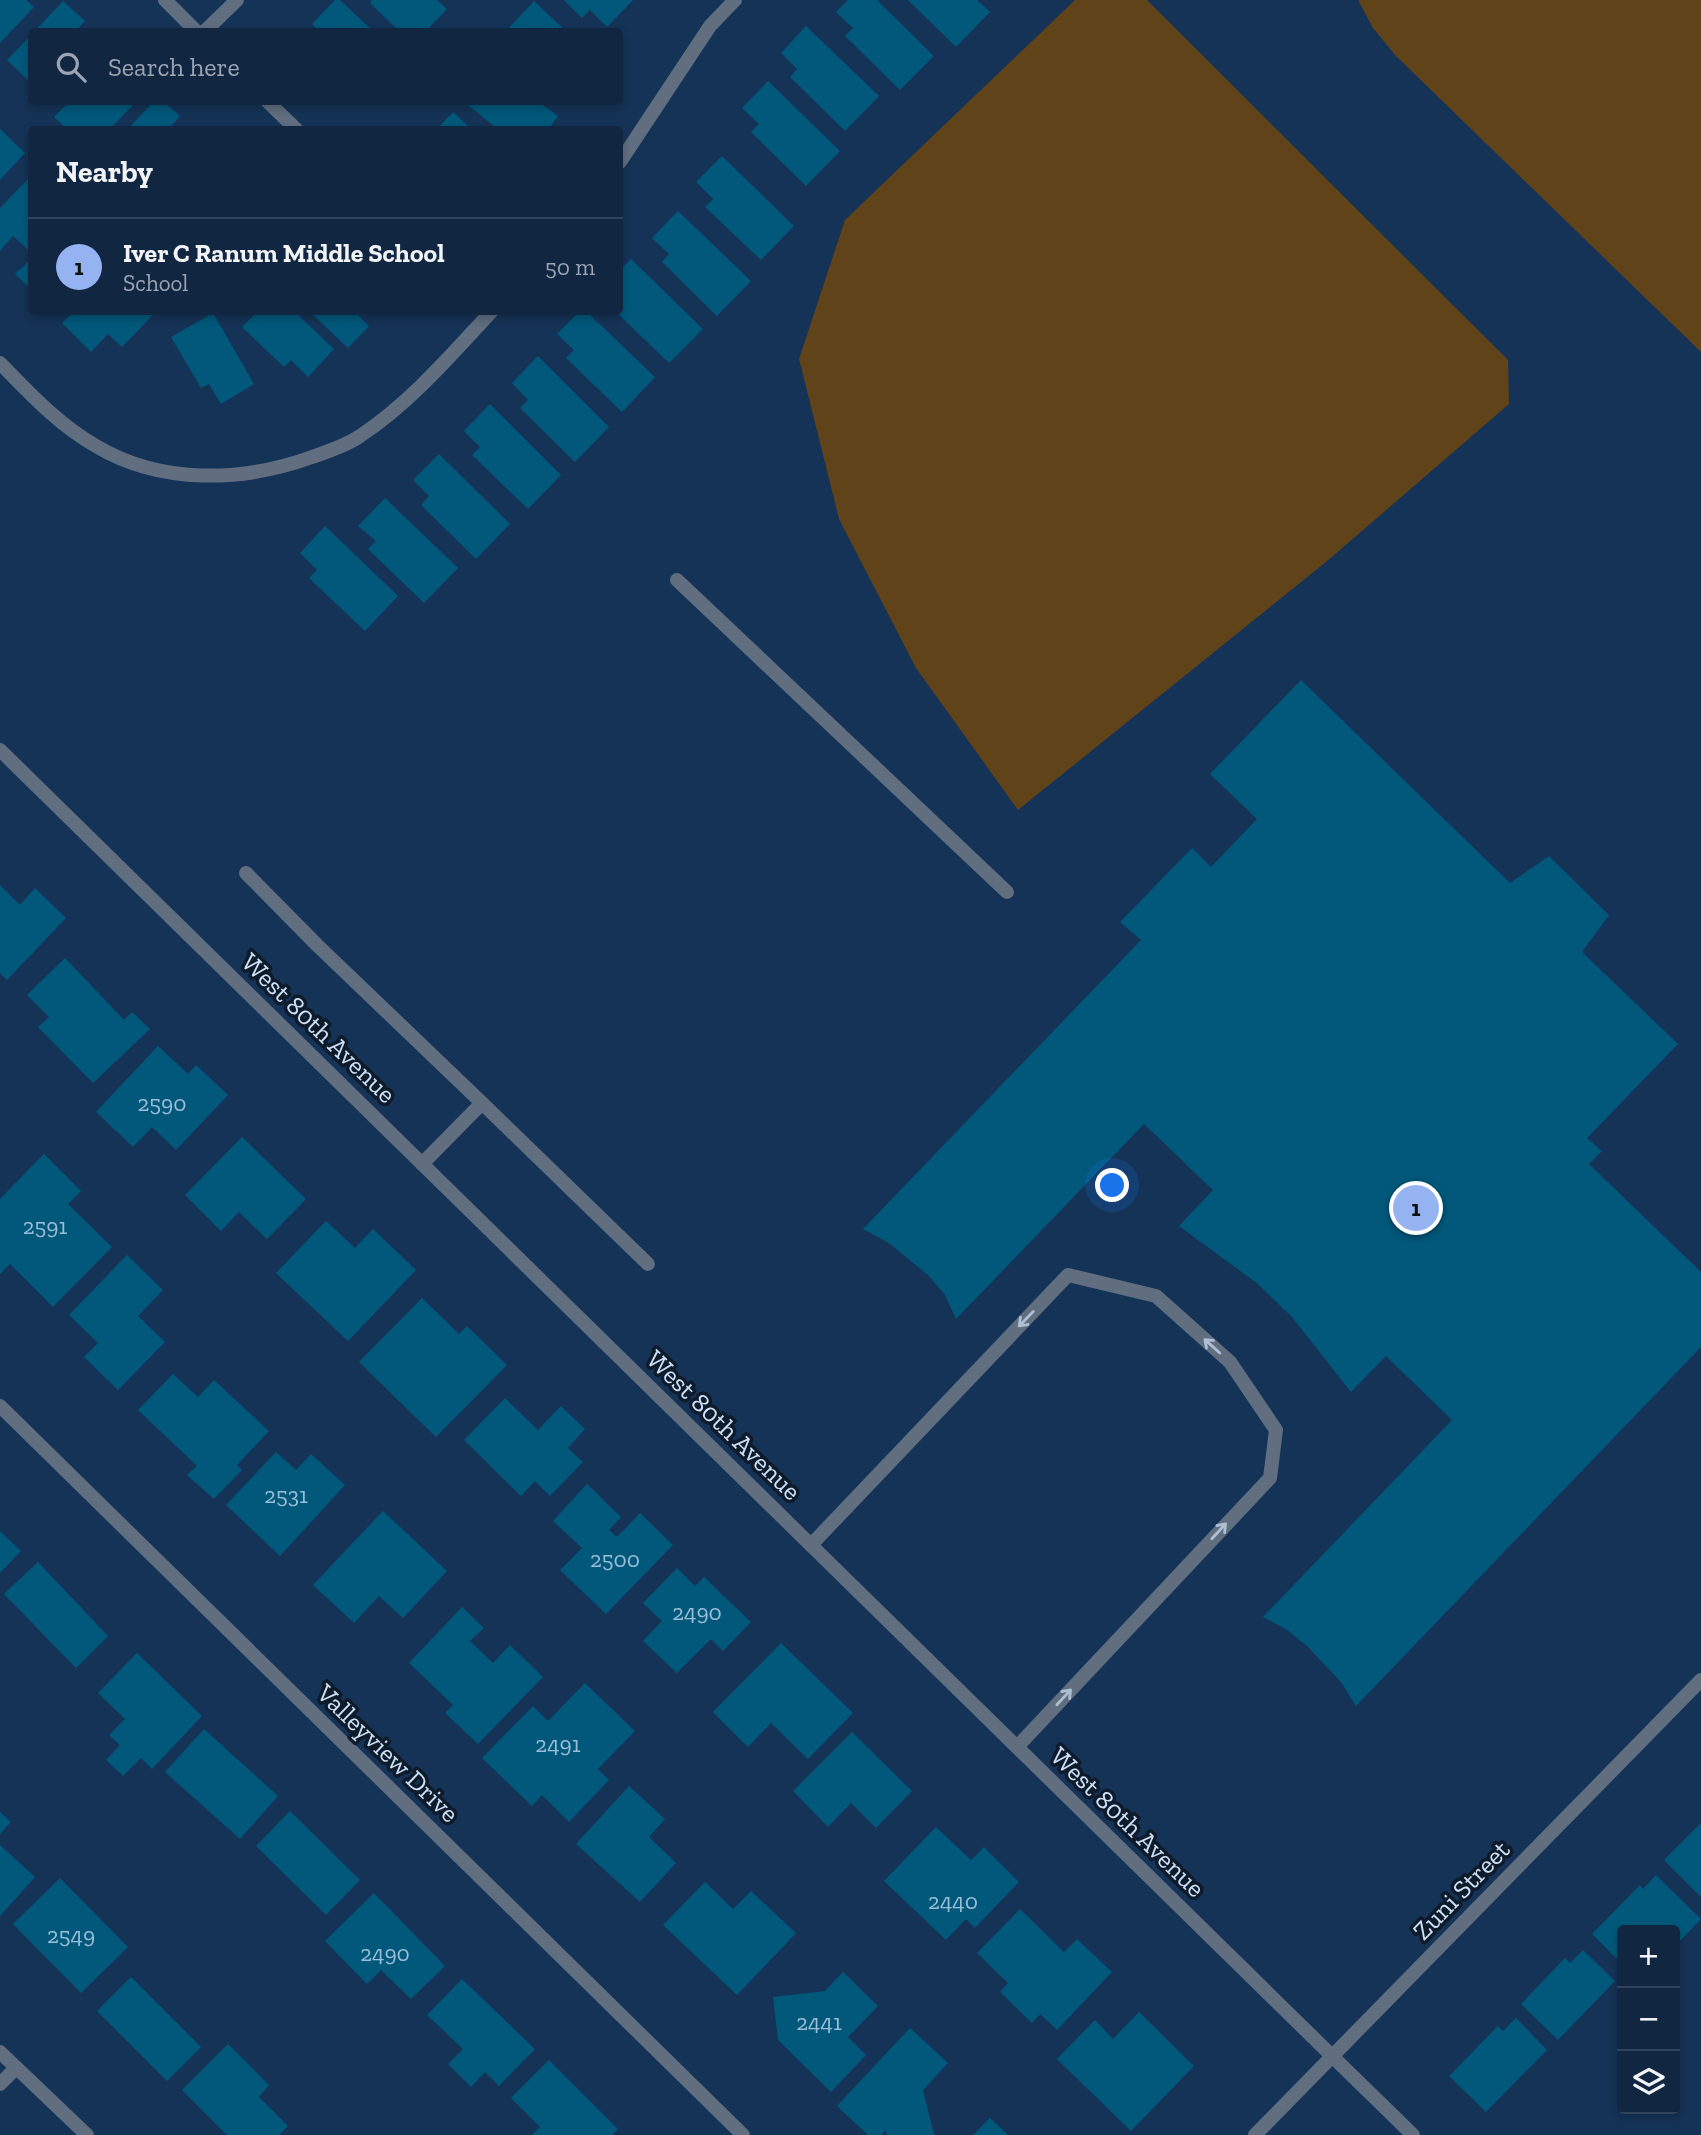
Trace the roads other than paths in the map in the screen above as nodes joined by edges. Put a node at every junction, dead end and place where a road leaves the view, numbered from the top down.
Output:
1 (164, 0) edge
2 (237, 0) edge
3 (735, 0) edge
4 (193, 28) edge
5 (208, 28) edge
6 (271, 105) edge
7 (293, 126) edge
8 (623, 157) edge
9 (485, 315) edge
10 (0, 363) edge
11 (677, 580) dead end
12 (0, 750) edge
13 (246, 873) dead end
14 (1007, 892) dead end
15 (482, 1103) junction
16 (422, 1164) junction
17 (648, 1264) dead end
18 (0, 1406) edge
19 (811, 1545) junction
20 (1701, 1680) edge
21 (1017, 1747) junction
22 (0, 2052) edge
23 (1332, 2056) junction
24 (16, 2068) junction
25 (0, 2084) edge
26 (87, 2135) edge
27 (743, 2135) edge
28 (1255, 2135) edge
29 (1413, 2135) edge

1 - 4 street
2 - 5 street
3 - 8 street
6 - 7 street
9 - 10 street
11 - 14 street
12 - 16 street, West 80th Avenue
13 - 15 street
15 - 16 street
15 - 17 street
16 - 19 street, West 80th Avenue
18 - 27 street, Valleyview Drive
19 - 21 street, West 80th Avenue
21 -> 19 street
20 - 23 street, Zuni Street
21 - 23 street, West 80th Avenue
22 - 24 street
23 - 28 street, Zuni Street
23 - 29 street, West 80th Avenue
24 - 25 street
24 - 26 street

